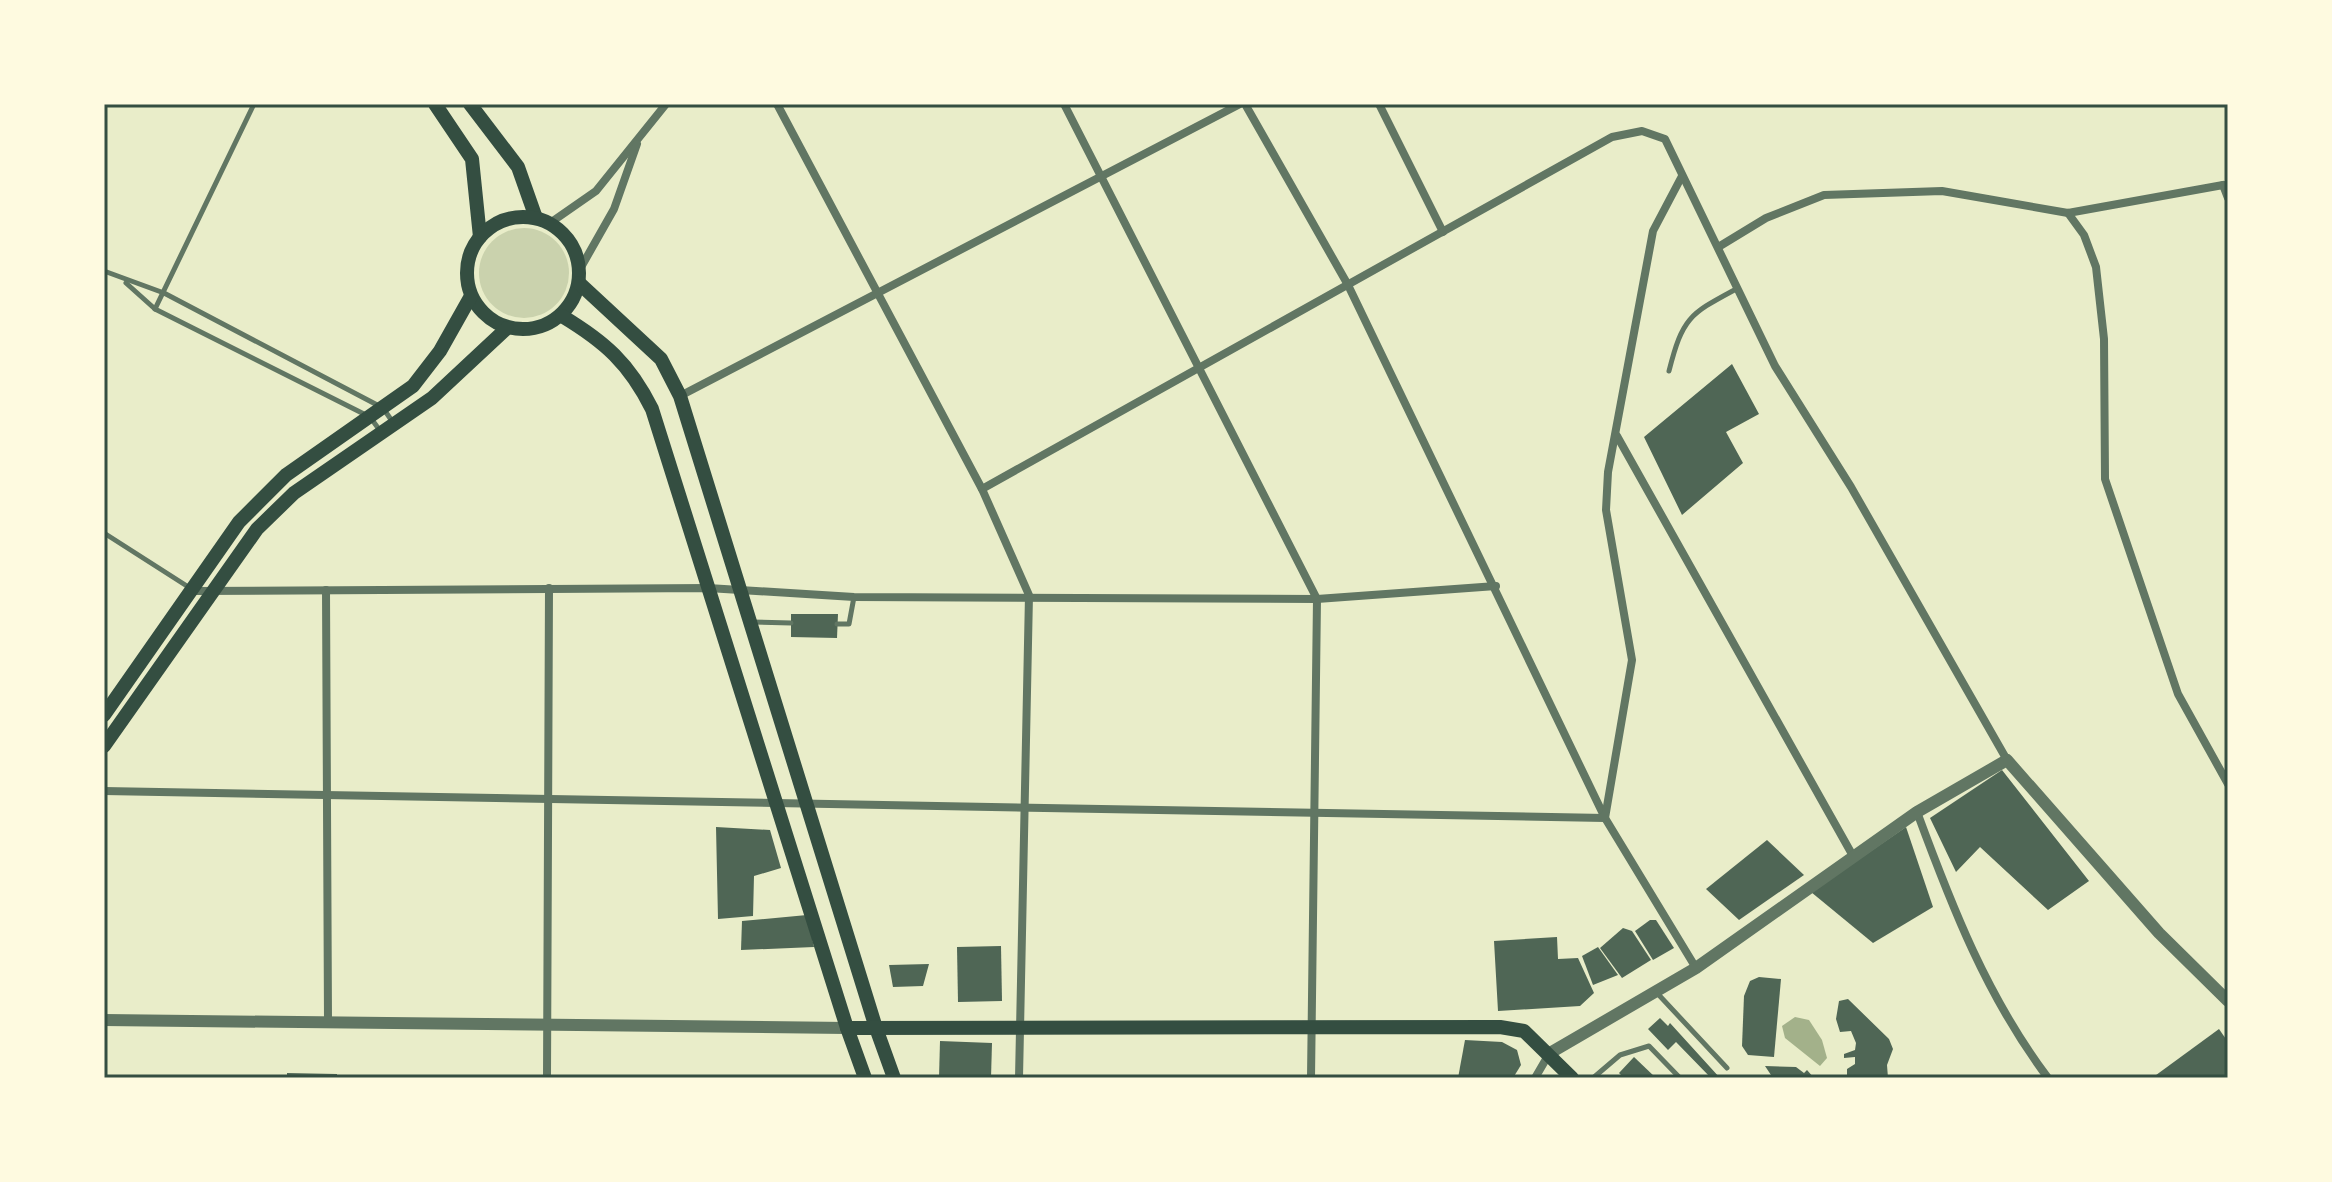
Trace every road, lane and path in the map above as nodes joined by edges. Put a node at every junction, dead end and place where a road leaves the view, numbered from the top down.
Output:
1 (254, 104) edge
2 (435, 104) edge
3 (470, 104) edge
4 (666, 104) edge
5 (777, 104) edge
6 (1064, 104) edge
7 (1243, 104) edge
8 (1379, 104) edge
9 (639, 139) junction
10 (1682, 176) junction
11 (1101, 177) junction
12 (2226, 181) edge
13 (2228, 198) edge
14 (2068, 213) junction
15 (543, 220) junction
16 (1443, 232) junction
17 (480, 237) junction
18 (1720, 246) junction
19 (104, 271) edge
20 (580, 276) junction
21 (122, 280) junction
22 (1348, 285) junction
23 (1739, 287) junction
24 (164, 293) junction
25 (878, 294) junction
26 (471, 296) junction
27 (155, 309) junction
28 (562, 316) junction
29 (507, 328) junction
30 (1199, 368) junction
31 (1669, 371) dead end
32 (680, 396) junction
33 (383, 408) junction
34 (370, 417) junction
35 (388, 428) junction
36 (1617, 436) junction
37 (982, 489) junction
38 (104, 533) edge
39 (1496, 586) junction
40 (549, 588) junction
41 (708, 588) junction
42 (740, 588) junction
43 (326, 590) junction
44 (194, 591) junction
45 (214, 591) junction
46 (1029, 595) junction
47 (854, 597) junction
48 (1317, 599) junction
49 (750, 622) junction
50 (791, 623) dead end
51 (837, 624) dead end
52 (104, 715) edge
53 (104, 746) edge
54 (2007, 760) junction
55 (2228, 784) edge
56 (104, 791) edge
57 (329, 795) junction
58 (548, 799) junction
59 (776, 803) junction
60 (806, 804) junction
61 (1025, 809) junction
62 (1315, 812) junction
63 (1917, 812) junction
64 (1605, 818) junction
65 (1853, 856) junction
66 (1696, 968) junction
67 (1655, 991) junction
68 (2228, 1001) edge
69 (104, 1020) edge
70 (328, 1022) junction
71 (548, 1024) junction
72 (1020, 1027) junction
73 (1311, 1027) junction
74 (847, 1028) junction
75 (876, 1028) junction
76 (1550, 1053) junction
77 (1727, 1068) dead end
78 (547, 1078) edge
79 (865, 1078) edge
80 (894, 1078) edge
81 (1019, 1078) edge
82 (1311, 1078) edge
83 (1535, 1078) edge
84 (1572, 1078) edge
85 (1593, 1078) edge
86 (1680, 1078) edge
87 (2048, 1078) edge

1 - 24 lane
2 - 17 main road
3 - 15 main road
4 - 9 street
5 - 25 street
6 - 11 street
7 - 11 street
7 - 22 street
8 - 16 street
9 - 15 street
9 - 20 street
10 - 16 street
10 - 18 street
10 - 36 street
11 - 25 street
11 - 30 street
12 - 13 street
12 - 14 street
14 - 18 street
14 - 55 street
15 - 17 main road
15 - 20 main road
16 - 22 street
17 - 26 main road
18 - 23 street
19 - 21 lane
20 - 28 main road
20 - 32 main road
21 - 24 lane
21 - 27 lane
22 - 30 street
22 - 39 street
23 - 31 lane
23 - 54 street
24 - 27 lane
24 - 33 lane
25 - 32 street
25 - 37 street
26 - 29 main road
26 - 33 main road
27 - 34 lane
28 - 29 main road
28 - 41 main road
29 - 35 main road
30 - 37 street
30 - 48 street
32 - 42 main road
33 - 34 main road
33 - 35 lane
34 - 35 lane
34 - 44 main road
35 - 45 main road
36 - 64 street
36 - 65 street
37 - 46 street
38 - 44 lane
39 - 48 street
39 - 64 street
40 - 41 street
40 - 43 street
40 - 58 street
41 - 42 street
41 - 59 main road
42 - 47 street
42 - 49 main road
43 - 45 street
43 - 57 street
44 - 45 street
44 - 52 main road
45 - 53 main road
46 - 47 street
46 - 48 street
46 - 61 street
47 - 51 lane
48 - 62 street
49 - 50 lane
49 - 60 main road
54 - 63 street
54 - 68 street
56 - 57 street
57 - 58 street
57 - 70 street
58 - 59 street
58 - 71 street
59 - 60 street
59 - 74 main road
60 - 61 street
60 - 75 main road
61 - 62 street
61 - 72 street
62 - 64 street
62 - 73 street
63 - 65 street
63 - 87 street
64 - 66 street
65 - 66 street
66 - 67 street
67 - 76 street
67 - 77 lane
69 - 70 street
70 - 71 street
71 - 74 street
71 - 78 street
72 - 73 main road
72 - 75 main road
72 - 81 street
73 - 76 main road
73 - 82 street
74 - 75 main road
74 - 79 main road
75 - 80 main road
76 - 83 street
76 - 84 main road
85 - 86 lane

